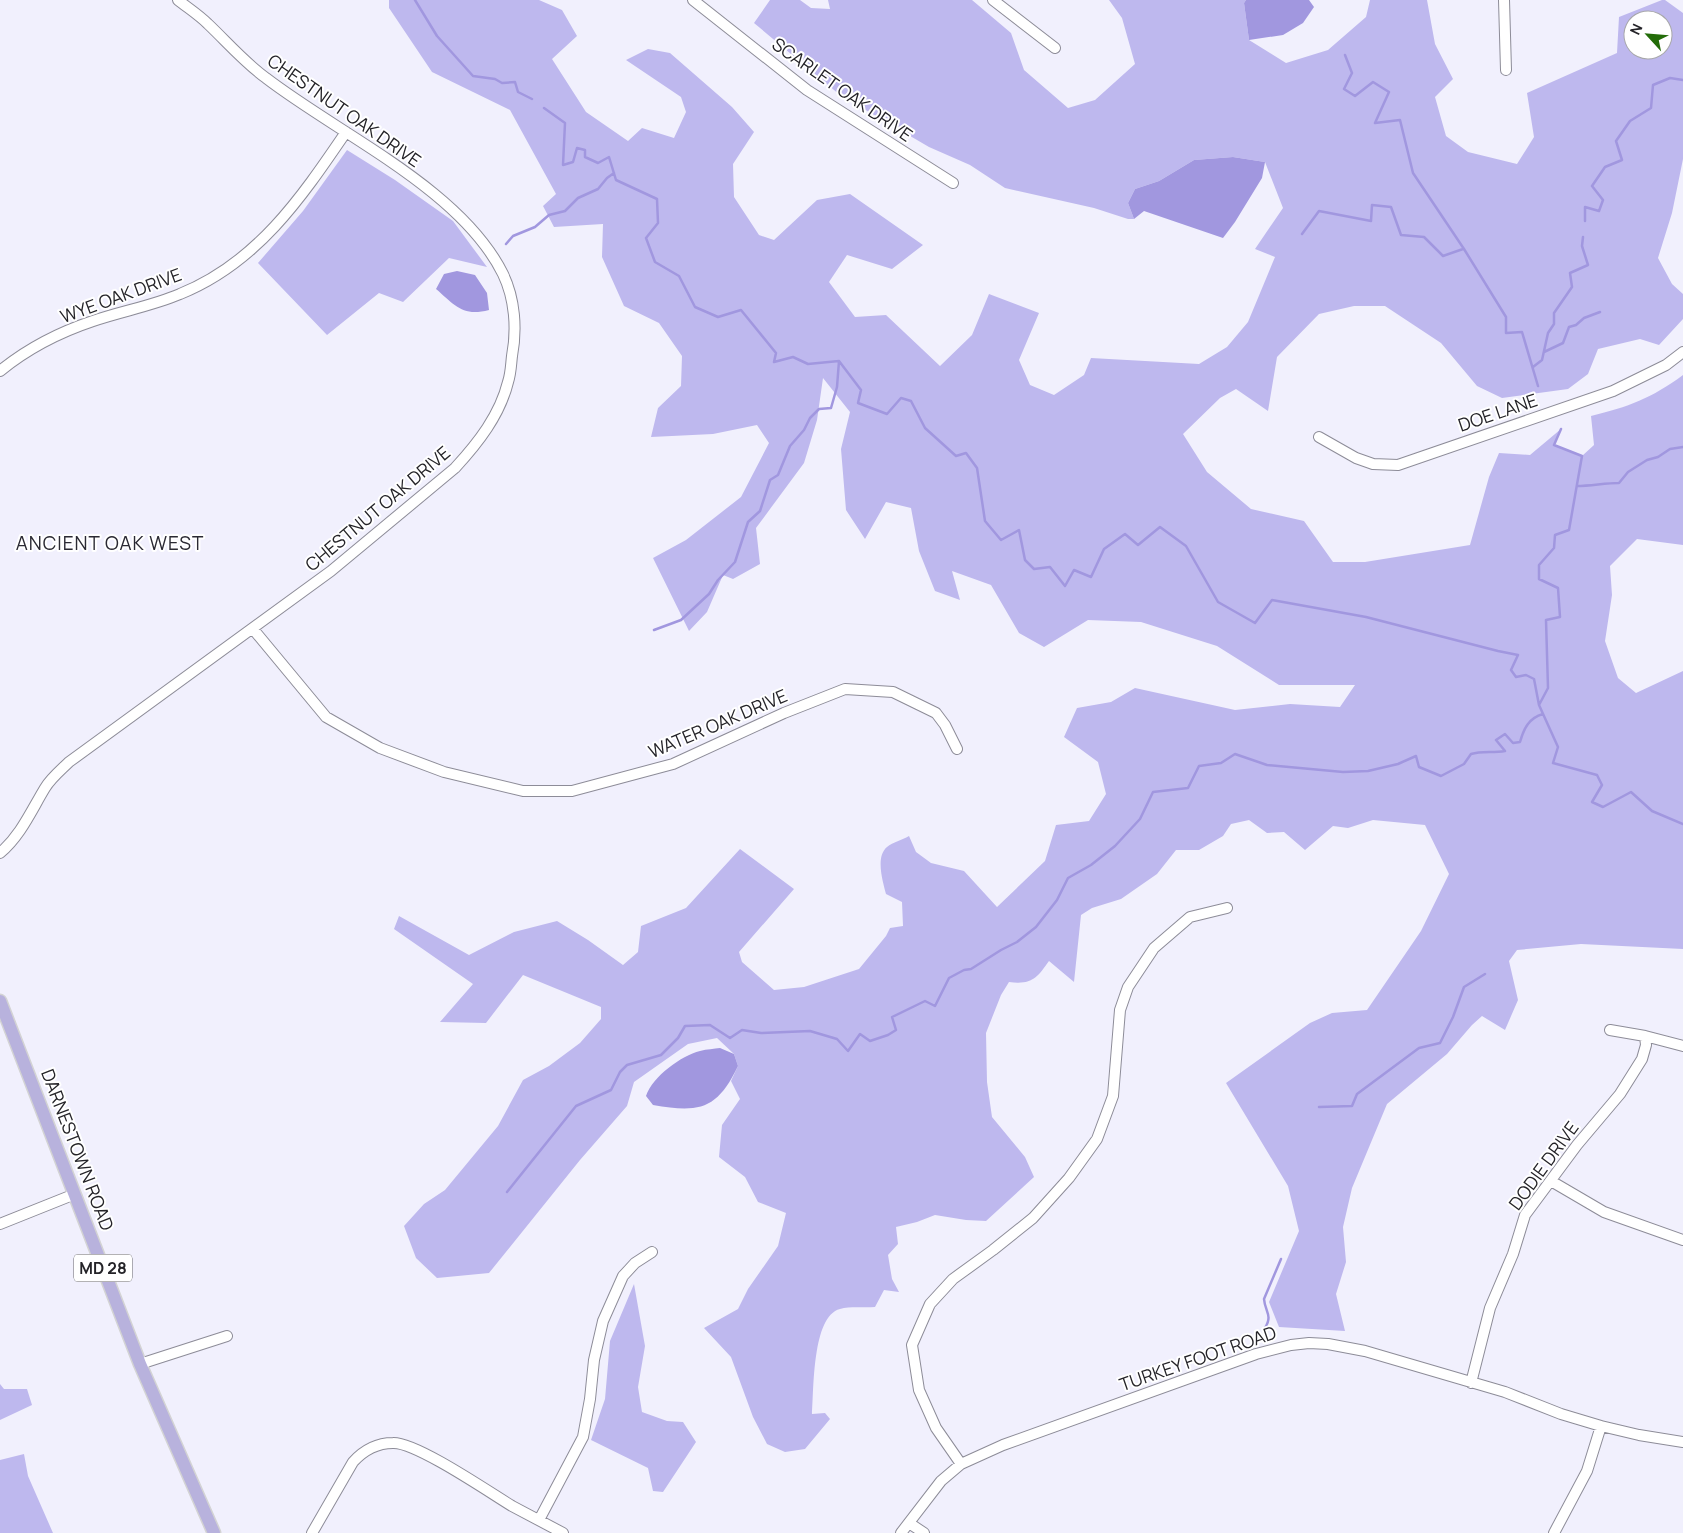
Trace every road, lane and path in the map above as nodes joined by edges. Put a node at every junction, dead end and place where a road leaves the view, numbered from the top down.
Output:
1 (178, 0) edge
2 (693, 0) edge
3 (993, 0) edge
4 (1504, 0) edge
5 (1055, 48) dead end
6 (1506, 70) dead end
7 (346, 132) junction
8 (952, 184) dead end
9 (1683, 352) edge
10 (0, 371) edge
11 (1319, 436) dead end
12 (253, 628) junction
13 (957, 749) dead end
14 (0, 853) edge
15 (1227, 908) dead end
16 (0, 1001) edge
17 (1610, 1030) dead end
18 (1645, 1036) junction
19 (1683, 1046) edge
20 (1551, 1181) junction
21 (76, 1194) junction
22 (0, 1224) edge
23 (1683, 1240) edge
24 (652, 1252) dead end
25 (227, 1336) dead end
26 (140, 1364) junction
27 (1471, 1383) junction
28 (1601, 1426) junction
29 (1683, 1442) edge
30 (961, 1464) junction
31 (539, 1520) junction
32 (909, 1523) junction
33 (214, 1533) edge
34 (312, 1533) edge
35 (563, 1533) edge
36 (901, 1533) edge
37 (924, 1533) edge
38 (1554, 1533) edge

1 - 7 street, CHESTNUT OAK DRIVE
2 - 8 street, SCARLET OAK DRIVE
3 - 5 street
4 - 6 street
7 - 10 street, WYE OAK DRIVE
7 - 12 street, CHESTNUT OAK DRIVE
9 - 11 street, DOE LANE
12 - 13 street, WATER OAK DRIVE
12 - 14 street, CHESTNUT OAK DRIVE
15 - 30 street
16 - 21 main road, DARNESTOWN ROAD / MD 28
17 - 18 street
18 - 19 street
18 - 20 street, DODIE DRIVE
20 - 23 street
20 - 27 street, DODIE DRIVE
21 - 22 street
21 - 26 main road, DARNESTOWN ROAD / MD 28
24 - 31 street
25 - 26 street
26 - 33 main road, DARNESTOWN ROAD / MD 28
27 - 28 street, TURKEY FOOT ROAD
27 - 30 street, TURKEY FOOT ROAD
28 - 29 street, TURKEY FOOT ROAD
28 - 38 street
30 - 32 street, TURKEY FOOT ROAD
31 - 34 street
31 - 35 street
32 - 36 street, TURKEY FOOT ROAD
32 - 37 street

